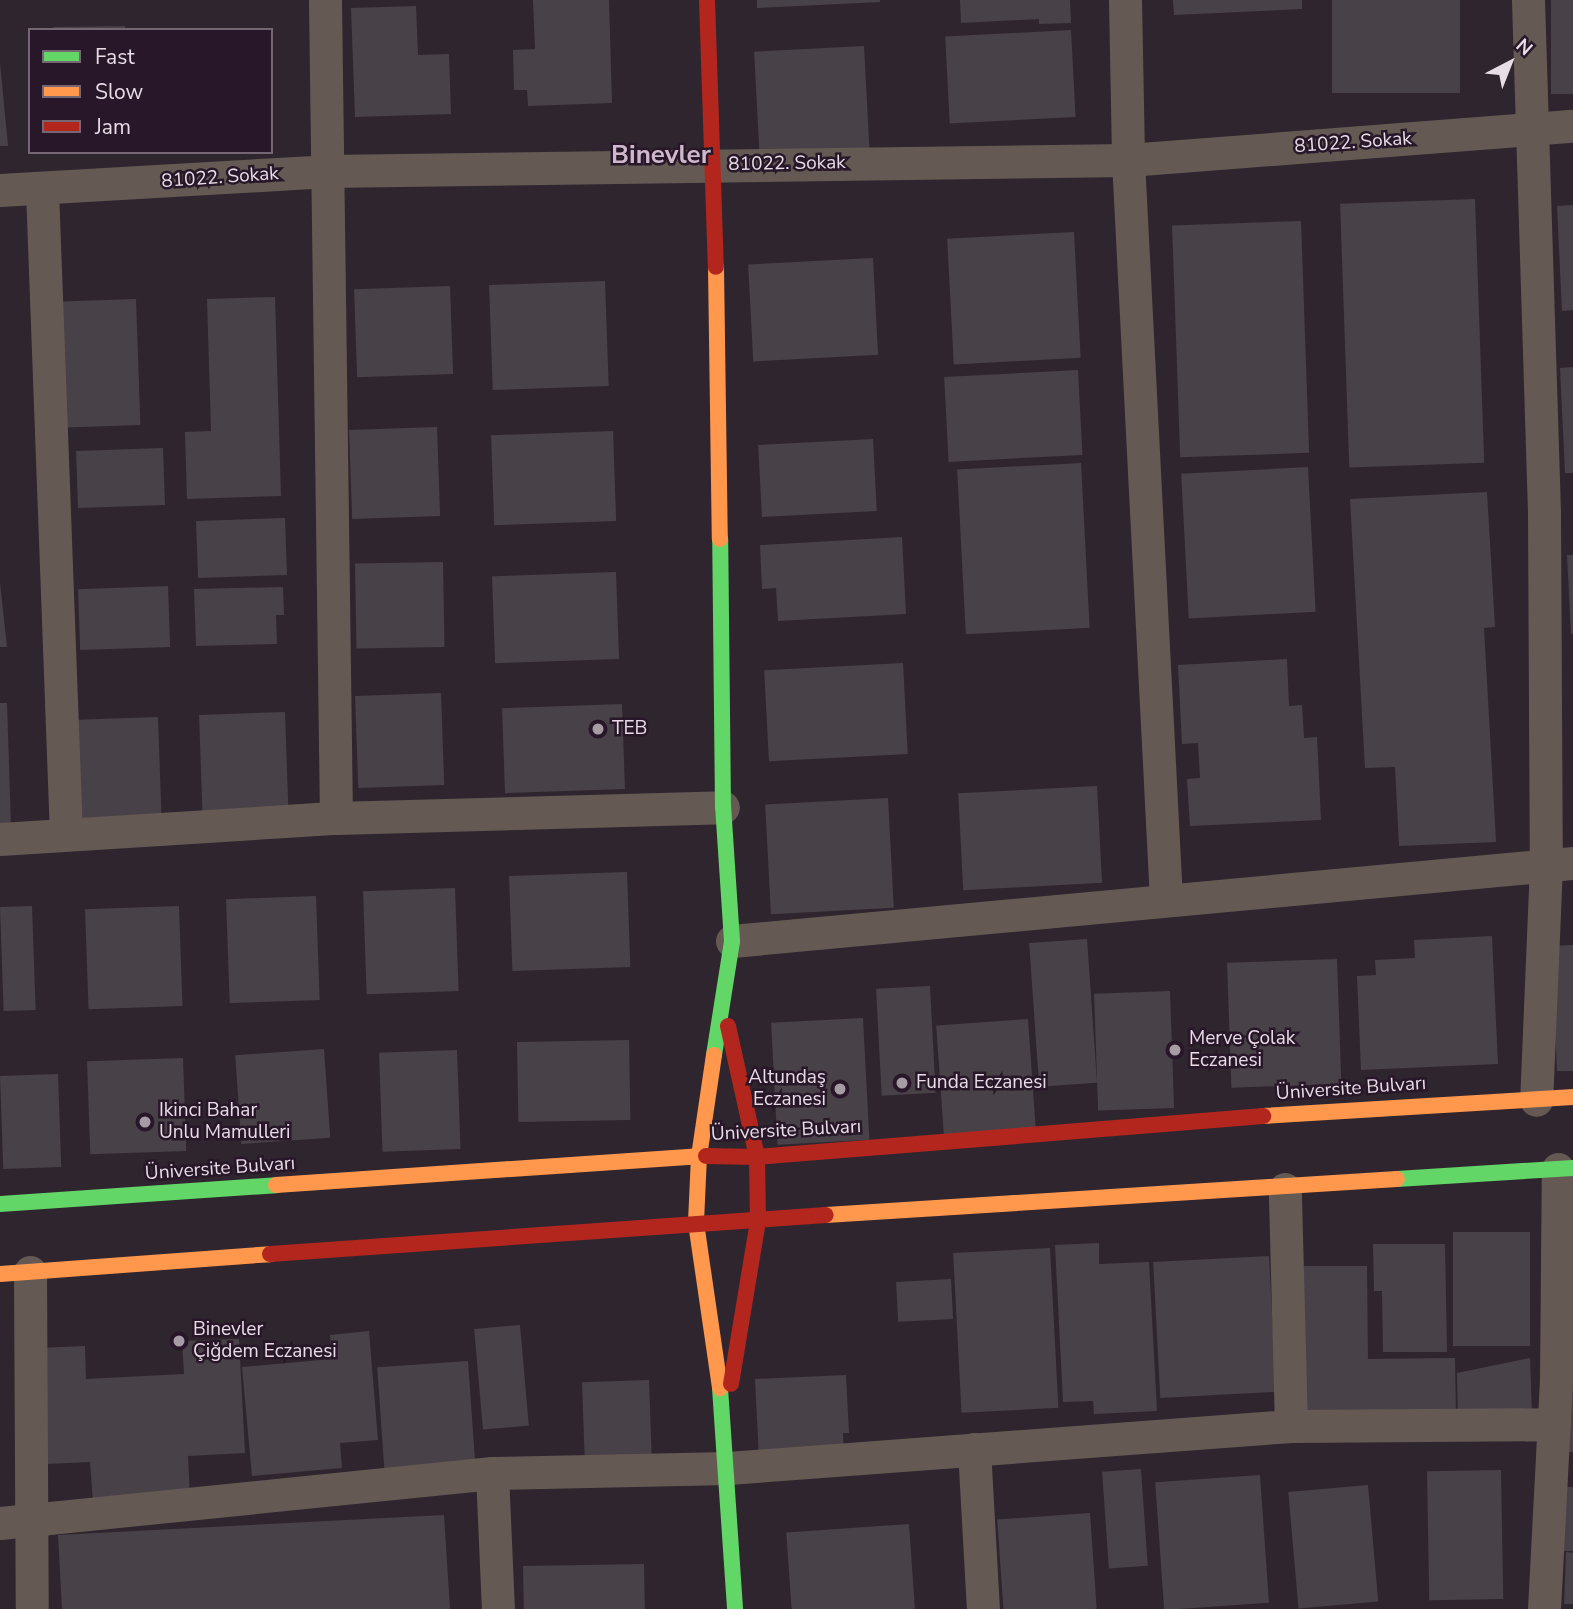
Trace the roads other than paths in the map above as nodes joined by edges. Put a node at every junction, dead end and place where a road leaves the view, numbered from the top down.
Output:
1 (324, 0) edge
2 (707, 0) edge
3 (1125, 0) edge
4 (1528, 0) edge
5 (1573, 126) edge
6 (1530, 129) junction
7 (1128, 160) junction
8 (715, 164) junction
9 (327, 171) junction
10 (0, 190) edge
11 (42, 190) junction
12 (1558, 512) edge
13 (723, 807) junction
14 (336, 818) junction
15 (66, 834) junction
16 (0, 839) edge
17 (1559, 864) edge
18 (1166, 898) junction
19 (732, 941) junction
20 (723, 1004) junction
21 (1573, 1097) edge
22 (1536, 1100) junction
23 (699, 1156) junction
24 (757, 1157) junction
25 (1566, 1169) edge
26 (1284, 1189) junction
27 (0, 1204) edge
28 (758, 1222) junction
29 (696, 1223) junction
30 (15, 1273) edge
31 (725, 1419) junction
32 (1554, 1424) junction
33 (1290, 1426) junction
34 (974, 1449) junction
35 (728, 1468) junction
36 (492, 1473) junction
37 (15, 1523) edge
38 (32, 1609) edge
39 (498, 1609) edge
40 (735, 1609) edge
41 (983, 1609) edge
42 (1544, 1609) edge

1 - 9 street
2 - 8 main road
3 - 7 street
4 - 6 street
5 - 6 street, 81022. Sokak
6 - 7 street, 81022. Sokak
6 - 12 street
7 - 8 street, 81022. Sokak
7 - 18 street
8 - 9 street, 81022. Sokak
8 - 13 main road
9 - 11 street, 81022. Sokak
9 - 14 street
10 - 11 street, 81022. Sokak
11 - 15 street
12 - 17 street
13 - 14 street
13 - 19 main road
14 - 15 street
15 - 16 street
17 - 18 street
17 - 22 street
18 - 19 street
19 - 20 main road
20 - 23 main road
20 - 24 main road
21 - 22 main road, Üniversite Bulvarı
22 - 24 main road, Üniversite Bulvarı
23 - 24 main road, Üniversite Bulvarı
23 - 27 main road, Üniversite Bulvarı
23 - 29 main road
24 - 28 main road
25 - 26 main road
25 - 32 street
26 - 28 main road
26 - 33 street
28 - 29 main road
28 - 31 main road
29 - 30 main road
29 - 31 main road
30 - 37 street
31 - 35 main road
32 - 33 street
32 - 42 street
33 - 34 street
34 - 35 street
34 - 41 street
35 - 36 street
35 - 40 main road
36 - 37 street
36 - 39 street
37 - 38 street

